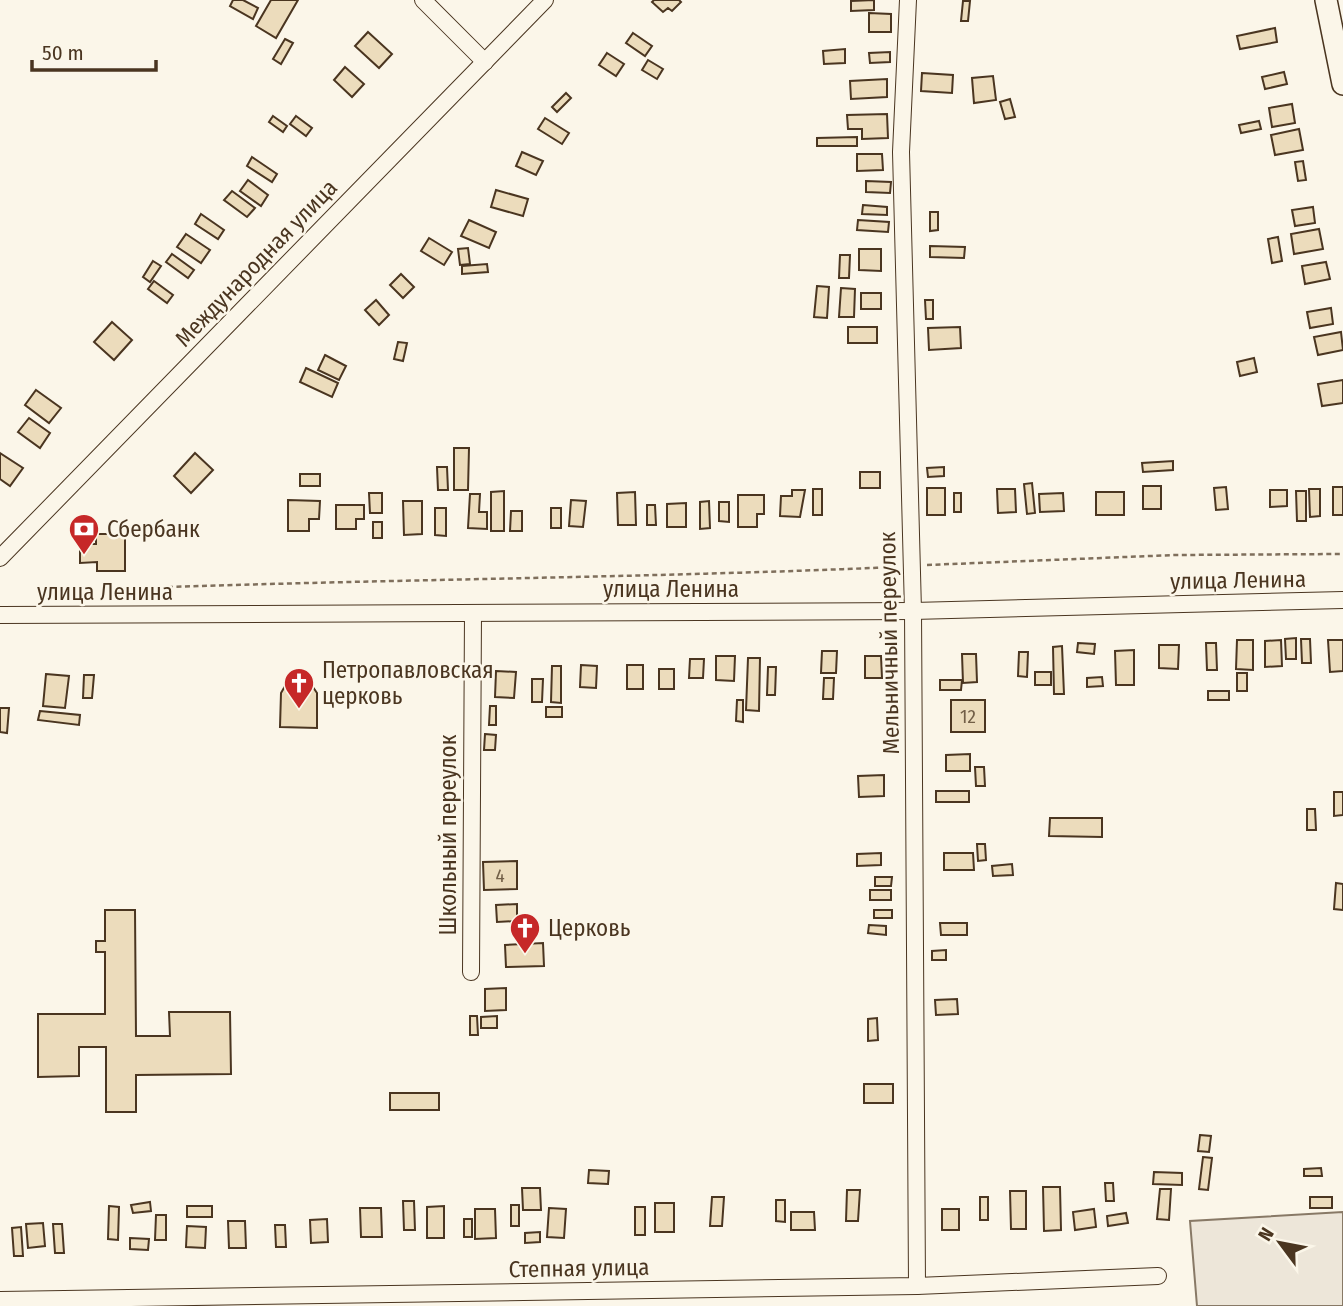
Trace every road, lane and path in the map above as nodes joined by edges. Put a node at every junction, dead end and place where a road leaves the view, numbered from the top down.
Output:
1 (424, 0) edge
2 (545, 0) edge
3 (908, 0) edge
4 (1326, 0) edge
5 (485, 62) junction
6 (1343, 83) edge
7 (1343, 554) edge
8 (0, 558) edge
9 (911, 566) junction
10 (1343, 600) edge
11 (913, 611) junction
12 (473, 613) junction
13 (112, 614) junction
14 (0, 615) edge
15 (471, 972) dead end
16 (1158, 1276) dead end
17 (917, 1286) junction
18 (0, 1300) edge

1 - 5 street
2 - 5 street, Международная улица
3 - 9 street, Мельничный переулок
4 - 6 main road
5 - 8 street, Международная улица
7 - 9 path
9 - 11 street, Мельничный переулок
9 - 13 path
10 - 11 street, улица Ленина
11 - 12 street, улица Ленина
11 - 17 street, Мельничный переулок
12 - 13 street, улица Ленина
12 - 15 street, Школьный переулок
13 - 14 street, улица Ленина
16 - 17 street, Степная улица
17 - 18 street, Степная улица

